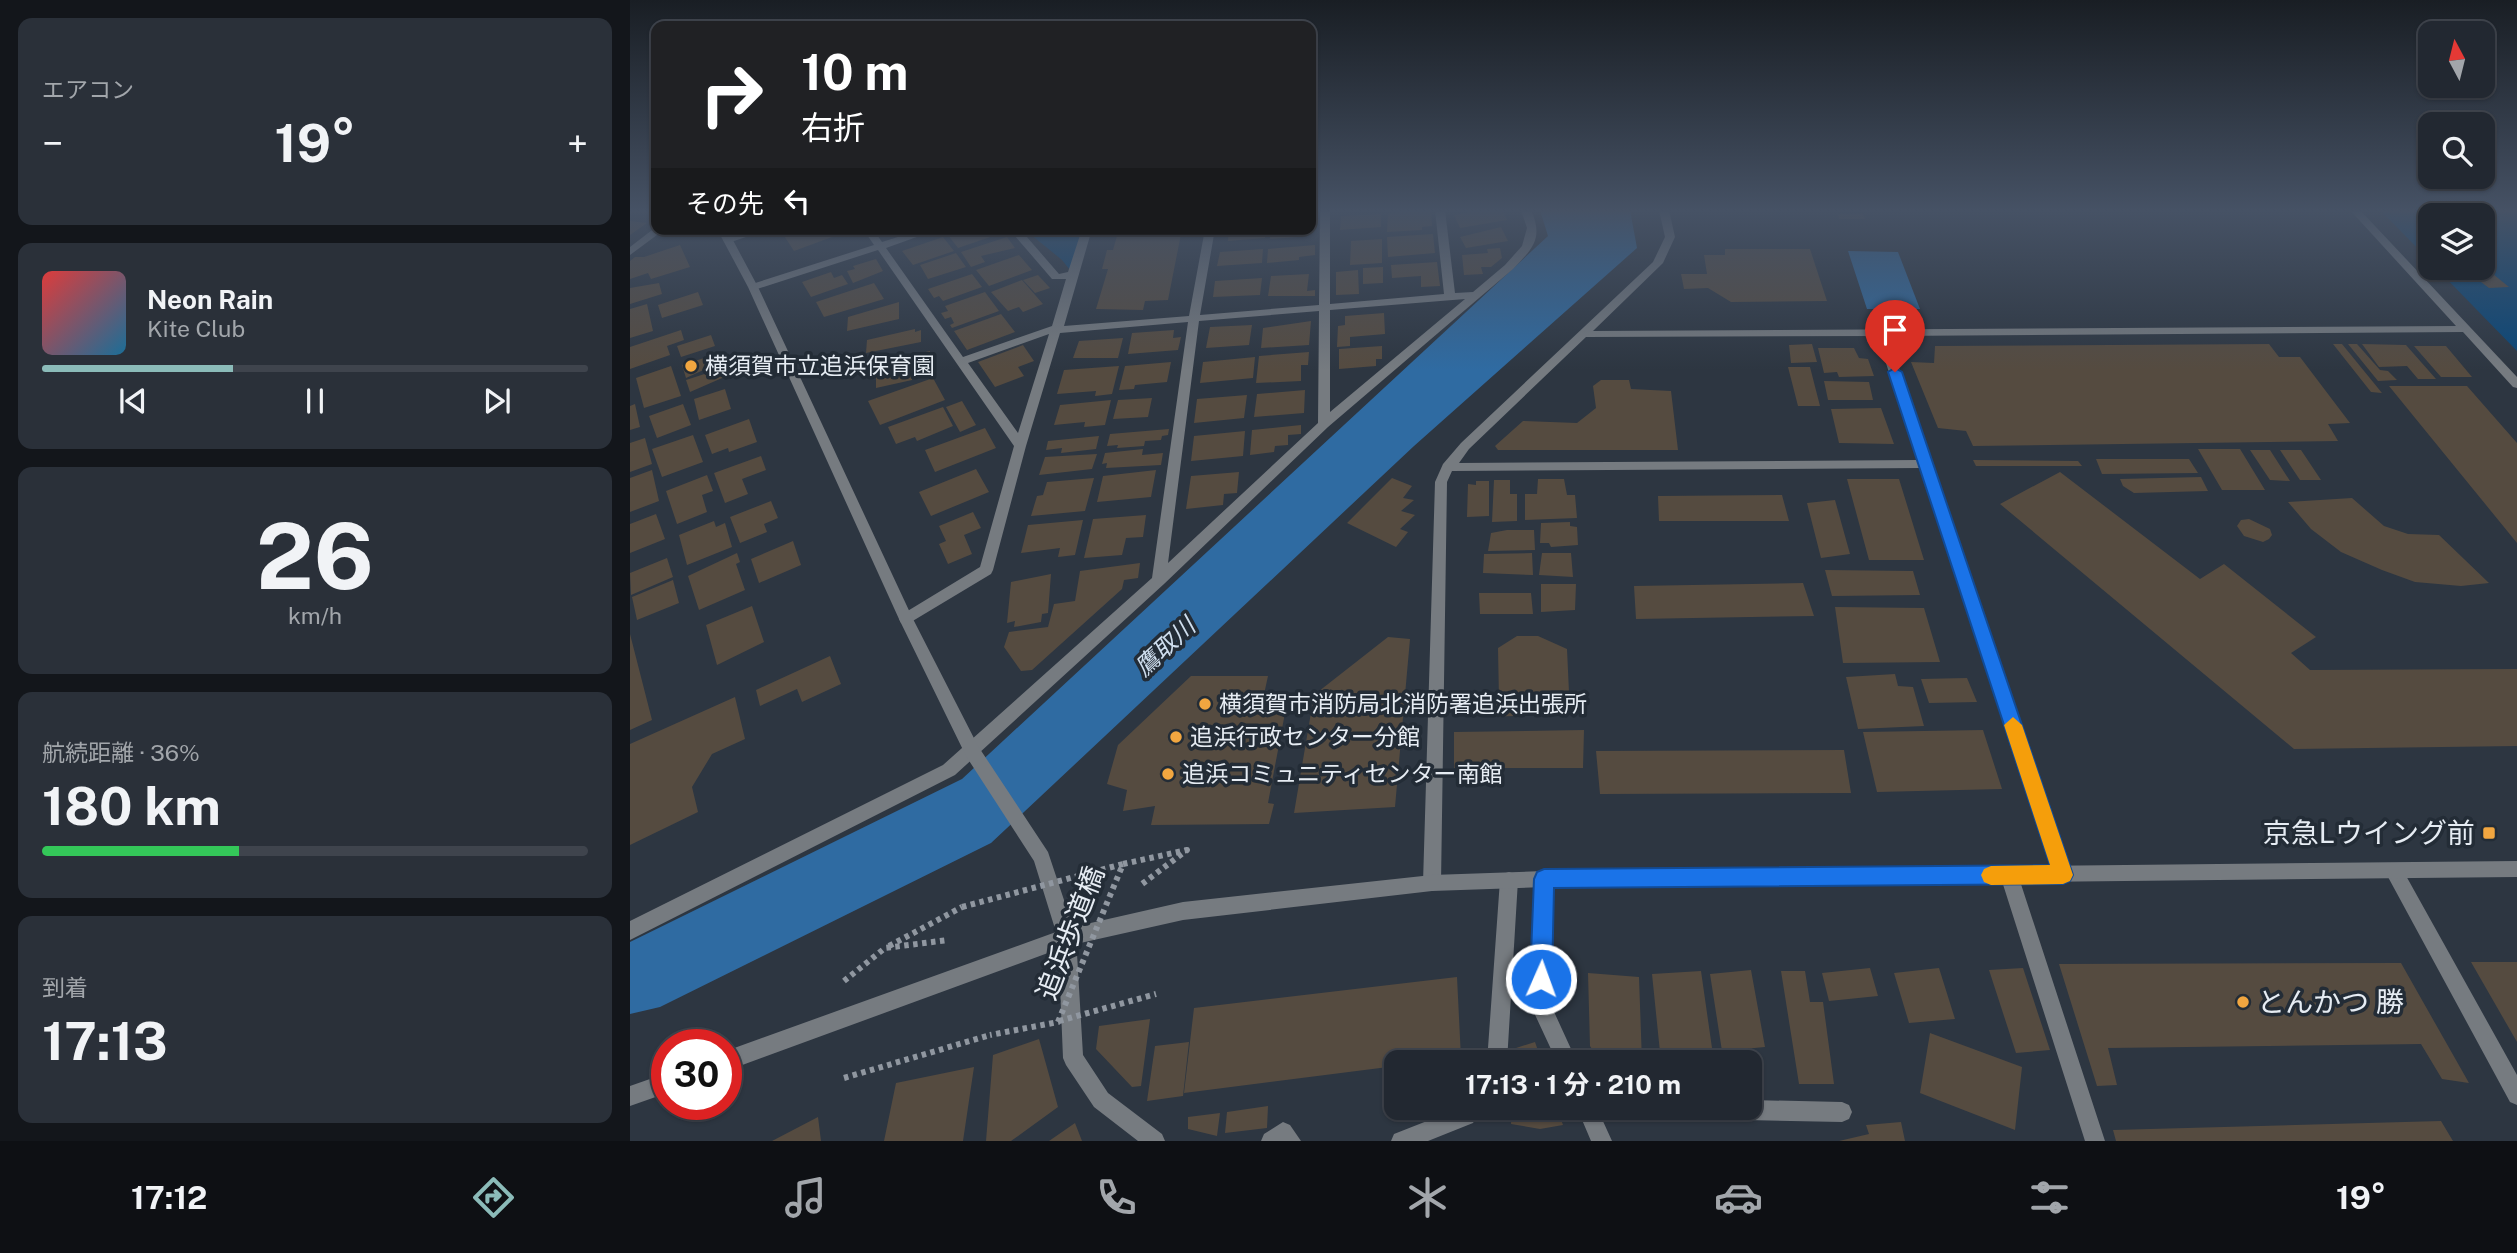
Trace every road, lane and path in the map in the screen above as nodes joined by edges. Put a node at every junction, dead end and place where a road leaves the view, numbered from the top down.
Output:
1 (740, 263) edge
2 (827, 263) edge
3 (890, 263) edge
4 (1044, 263) edge
5 (1077, 263) edge
6 (1204, 263) edge
7 (1325, 263) edge
8 (1446, 263) edge
9 (1512, 263) edge
10 (1658, 263) edge
11 (2404, 263) edge
12 (1074, 275) junction
13 (753, 287) junction
14 (1475, 295) junction
15 (1450, 297) junction
16 (1325, 308) junction
17 (1194, 318) junction
18 (1058, 328) junction
19 (2464, 329) junction
20 (1584, 334) junction
21 (1882, 334) junction
22 (960, 362) junction
23 (2517, 384) edge
24 (1324, 424) junction
25 (1020, 446) junction
26 (1926, 464) junction
27 (1447, 467) junction
28 (1159, 580) junction
29 (906, 619) junction
30 (973, 755) junction
31 (1123, 864) junction
32 (2517, 869) edge
33 (2394, 871) junction
34 (2009, 875) junction
35 (2063, 875) junction
36 (1544, 879) junction
37 (1509, 880) junction
38 (1432, 883) junction
39 (1142, 884) dead end
40 (630, 931) edge
41 (1067, 937) junction
42 (948, 940) dead end
43 (885, 948) junction
44 (844, 981) dead end
45 (1156, 994) dead end
46 (1058, 1022) junction
47 (1498, 1050) edge
48 (1561, 1050) edge
49 (742, 1055) edge
50 (844, 1078) dead end
51 (651, 1089) edge
52 (2517, 1095) edge
53 (630, 1096) edge
54 (1762, 1110) edge
55 (1842, 1112) dead end
56 (1454, 1120) edge
57 (1592, 1120) edge
58 (1142, 1137) edge
59 (1271, 1141) edge
60 (1291, 1141) edge
61 (1401, 1141) edge
62 (1602, 1141) edge
63 (2095, 1141) edge

1 - 13 street
2 - 13 street
3 - 22 street
4 - 12 street
5 - 12 street
6 - 17 street
7 - 16 street
8 - 15 street
9 - 14 street
10 - 20 street
11 - 19 street
12 - 18 street
13 - 29 street
14 - 15 street
14 - 24 street
15 - 16 street
16 - 17 street
16 - 24 street
17 - 18 street
17 - 28 street
18 - 22 street
18 - 25 street
19 - 21 street
19 - 23 street
20 - 21 street
20 - 27 street
21 - 26 street
22 - 25 street
24 - 28 street
25 - 29 street
26 - 27 street
26 - 35 street
27 - 38 street
28 - 30 street
29 - 30 street
30 - 40 street
30 - 41 street
31 - 39 path
31 - 43 path, 追浜歩道橋, bridge
31 - 46 path, 追浜歩道橋, bridge
32 - 33 street
33 - 35 street
33 - 52 street
34 - 35 street
34 - 36 street
34 - 63 street
36 - 37 street
36 - 48 street
37 - 38 street
37 - 47 street
38 - 41 street
41 - 49 street
41 - 58 street
42 - 43 path
43 - 44 path, 追浜歩道橋
45 - 46 path, bridge
46 - 50 path, 追浜歩道橋, bridge
51 - 53 street
54 - 55 street
56 - 61 street
57 - 62 street
59 - 60 street

